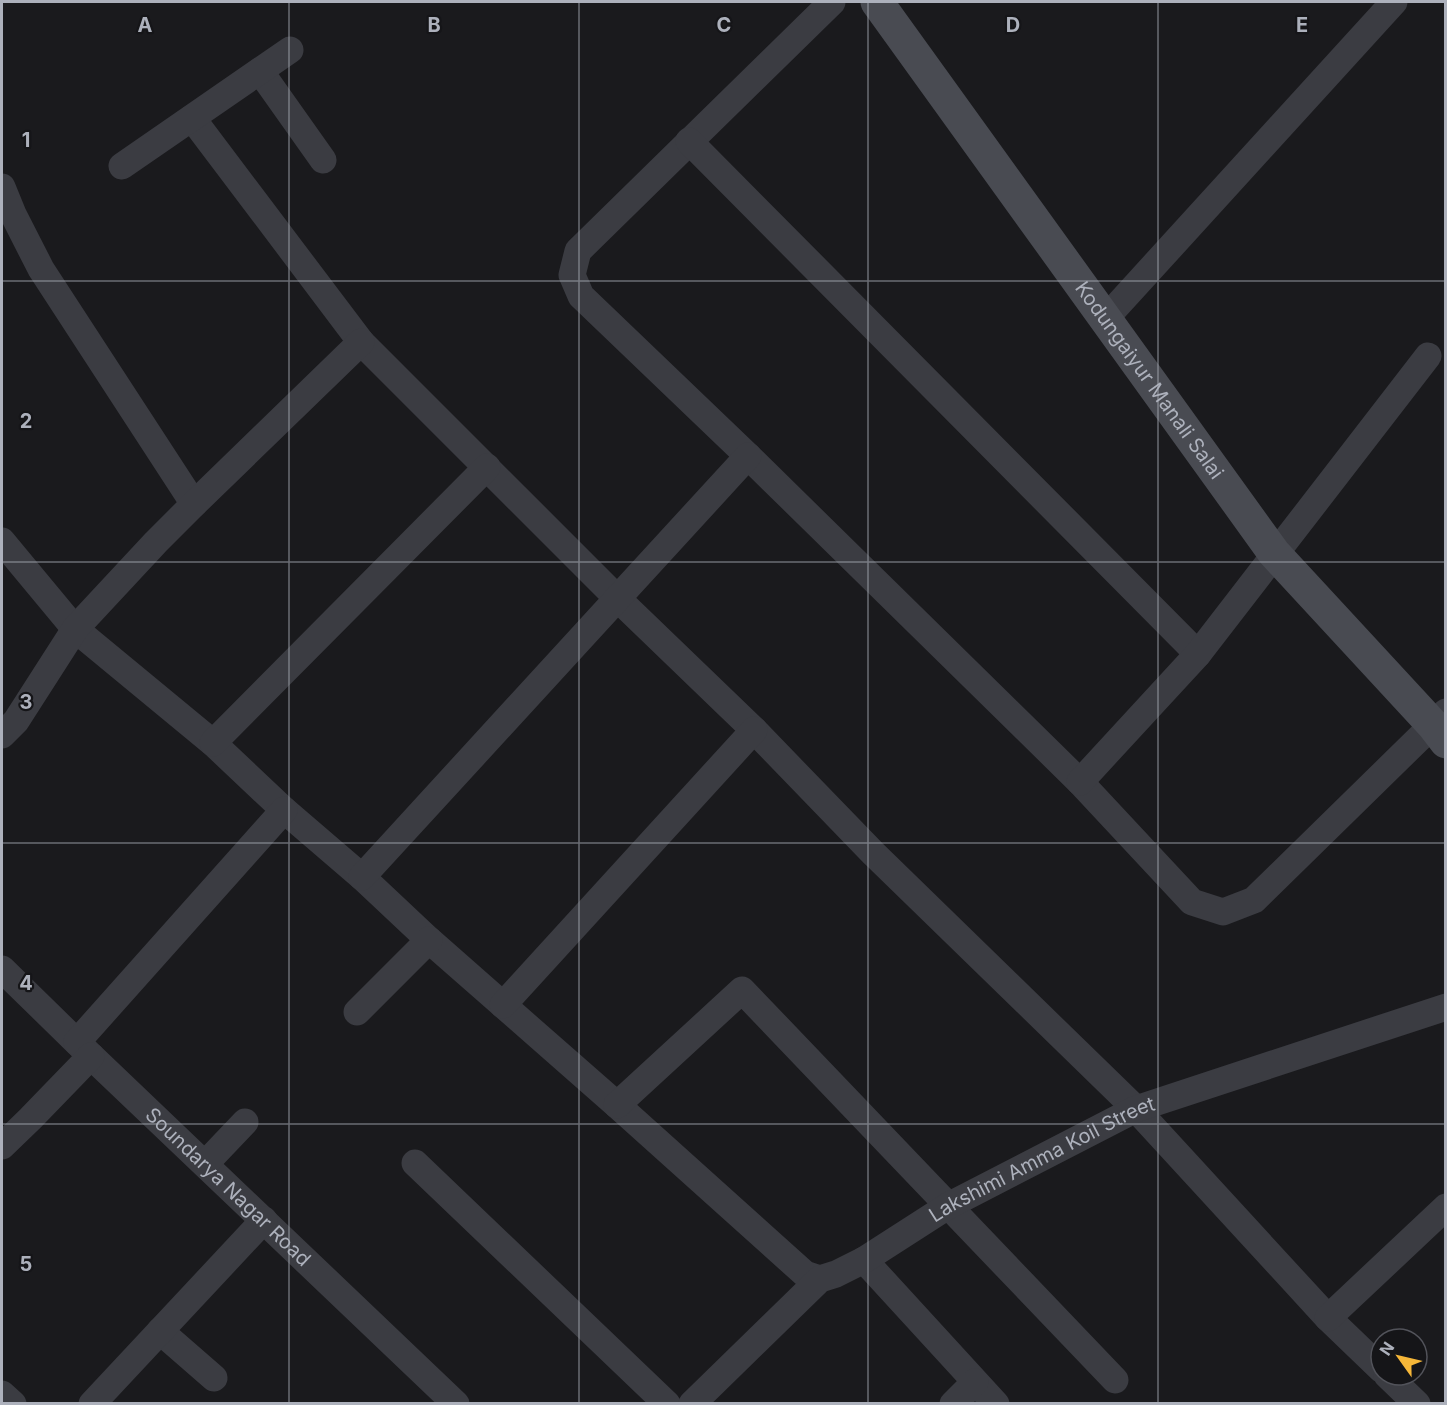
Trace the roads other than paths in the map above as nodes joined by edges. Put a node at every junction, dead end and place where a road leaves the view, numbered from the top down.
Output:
1 (832, 2) edge
2 (877, 2) edge
3 (1394, 2) edge
4 (290, 50) dead end
5 (260, 71) junction
6 (192, 118) junction
7 (689, 141) junction
8 (323, 160) dead end
9 (122, 166) dead end
10 (2, 187) edge
11 (1105, 319) junction
12 (361, 342) junction
13 (1428, 356) dead end
14 (748, 456) junction
15 (487, 466) junction
16 (194, 504) junction
17 (2, 541) edge
18 (1274, 553) junction
19 (617, 598) junction
20 (75, 629) junction
21 (1198, 654) junction
22 (6, 719) edge
23 (1441, 726) edge
24 (754, 730) junction
25 (213, 743) junction
26 (1080, 782) junction
27 (284, 810) junction
28 (362, 877) junction
29 (429, 940) junction
30 (2, 969) edge
31 (503, 1005) junction
32 (1446, 1007) edge
33 (357, 1012) dead end
34 (84, 1049) junction
35 (617, 1105) junction
36 (1136, 1109) junction
37 (245, 1122) dead end
38 (2, 1146) edge
39 (415, 1163) dead end
40 (204, 1164) junction
41 (948, 1206) junction
42 (1446, 1207) edge
43 (264, 1220) junction
44 (864, 1260) junction
45 (820, 1279) junction
46 (1328, 1318) junction
47 (160, 1331) junction
48 (1369, 1357) edge
49 (213, 1378) dead end
50 (1115, 1380) dead end
51 (975, 1382) junction
52 (1399, 1387) edge
53 (2, 1394) edge
54 (13, 1404) edge
55 (92, 1404) edge
56 (456, 1404) edge
57 (667, 1404) edge
58 (692, 1404) edge
59 (953, 1404) edge
60 (996, 1404) edge
61 (1417, 1404) edge

1 - 7 street
2 - 11 street, Kodungaiyur Manali Salai
3 - 11 street
4 - 5 street
5 - 6 street
5 - 8 street
6 - 9 street
6 - 12 street
7 - 14 street
7 - 21 street
10 - 16 street
11 - 18 street, Kodungaiyur Manali Salai
12 - 15 street
12 - 16 street
13 - 18 street
14 - 19 street
14 - 26 street
15 - 19 street
15 - 25 street
16 - 20 street
17 - 20 street
18 - 21 street
18 - 23 street, Kodungaiyur Manali Salai
19 - 24 street
19 - 28 street
20 - 22 street
20 - 25 street
21 - 26 street
23 - 26 street
24 - 31 street
24 - 36 street
25 - 27 street
27 - 28 street
27 - 34 street
28 - 29 street
29 - 31 street
29 - 33 street
30 - 34 street, Soundarya Nagar Road
31 - 35 street
32 - 36 street, Lakshimi Amma Koil Street
34 - 38 street
34 - 40 street, Soundarya Nagar Road
35 - 41 street
35 - 45 street
36 - 41 street, Lakshimi Amma Koil Street
36 - 46 street
37 - 40 street
39 - 57 street
40 - 43 street, Soundarya Nagar Road
41 - 44 street, Lakshimi Amma Koil Street
41 - 50 street
42 - 46 street
43 - 47 street
43 - 56 street, Soundarya Nagar Road
44 - 45 street, Lakshimi Amma Koil Street
44 - 51 street
45 - 58 street, Lakshimi Amma Koil Street
46 - 48 street
47 - 49 street
47 - 55 street
51 - 59 street
51 - 60 street
52 - 61 street
53 - 54 street

